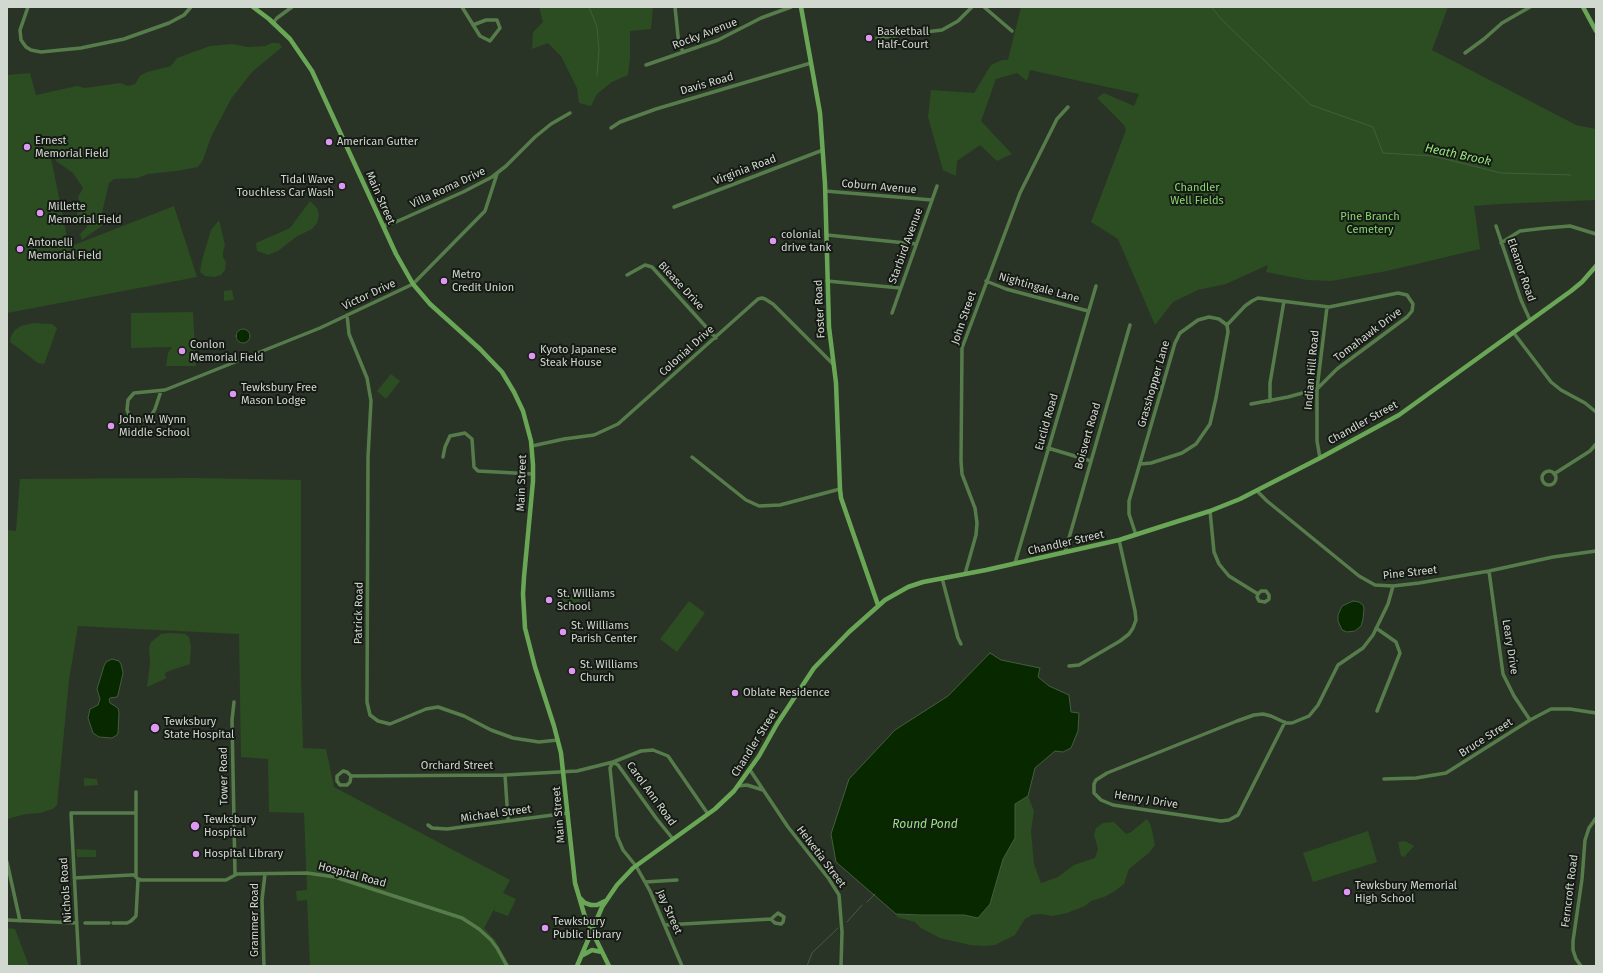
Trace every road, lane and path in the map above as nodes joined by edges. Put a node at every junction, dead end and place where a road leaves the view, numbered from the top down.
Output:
1 (28, 7) edge
2 (191, 7) edge
3 (253, 7) edge
4 (292, 7) edge
5 (462, 7) edge
6 (675, 7) edge
7 (791, 7) edge
8 (801, 7) edge
9 (972, 7) edge
10 (984, 7) edge
11 (1530, 7) edge
12 (1583, 7) edge
13 (273, 23) junction
14 (473, 25) junction
15 (1012, 31) dead end
16 (1596, 31) edge
17 (877, 38) dead end
18 (684, 52) junction
19 (1465, 53) dead end
20 (811, 63) junction
21 (646, 64) dead end
22 (1068, 107) dead end
23 (570, 113) dead end
24 (611, 128) dead end
25 (823, 150) junction
26 (497, 174) junction
27 (937, 186) dead end
28 (825, 191) junction
29 (932, 200) junction
30 (674, 207) dead end
31 (383, 226) junction
32 (1496, 226) dead end
33 (1596, 234) edge
34 (827, 235) junction
35 (1501, 243) junction
36 (916, 244) junction
37 (1596, 266) edge
38 (627, 275) dead end
39 (827, 281) junction
40 (986, 281) junction
41 (413, 284) junction
42 (1096, 286) dead end
43 (900, 288) junction
44 (1284, 301) junction
45 (1326, 307) junction
46 (1088, 311) junction
47 (892, 313) dead end
48 (347, 315) junction
49 (1530, 320) junction
50 (1227, 325) junction
51 (1130, 326) dead end
52 (1514, 332) junction
53 (716, 338) junction
54 (833, 364) junction
55 (1317, 389) junction
56 (161, 391) junction
57 (1270, 400) junction
58 (1251, 404) dead end
59 (1596, 412) edge
60 (1596, 444) edge
61 (532, 446) junction
62 (1048, 448) junction
63 (443, 457) dead end
64 (692, 457) dead end
65 (1320, 458) junction
66 (1091, 461) junction
67 (1141, 464) junction
68 (533, 474) junction
69 (1554, 474) dead end
70 (840, 489) junction
71 (1257, 491) junction
72 (1210, 511) junction
73 (1136, 535) junction
74 (1119, 540) junction
75 (1596, 551) edge
76 (1065, 552) junction
77 (1015, 563) junction
78 (1489, 571) junction
79 (965, 574) junction
80 (942, 578) junction
81 (1393, 586) junction
82 (1258, 594) dead end
83 (878, 605) junction
84 (1376, 628) junction
85 (961, 644) dead end
86 (1069, 666) dead end
87 (234, 702) dead end
88 (1377, 711) dead end
89 (1596, 713) edge
90 (1530, 720) junction
91 (1285, 722) junction
92 (558, 740) junction
93 (613, 762) junction
94 (750, 770) junction
95 (564, 771) junction
96 (505, 774) junction
97 (351, 776) junction
98 (1384, 779) dead end
99 (738, 786) junction
100 (764, 790) junction
101 (136, 792) dead end
102 (136, 813) junction
103 (568, 813) junction
104 (708, 814) junction
105 (1596, 818) edge
106 (508, 820) junction
107 (428, 825) dead end
108 (673, 839) junction
109 (7, 862) edge
110 (636, 866) junction
111 (235, 874) junction
112 (265, 874) junction
113 (74, 878) junction
114 (137, 878) junction
115 (678, 880) dead end
116 (645, 882) junction
117 (579, 896) junction
118 (605, 901) junction
119 (771, 919) dead end
120 (7, 920) edge
121 (20, 921) junction
122 (77, 923) junction
123 (85, 923) dead end
124 (665, 924) junction
125 (592, 931) junction
126 (602, 952) junction
127 (583, 955) junction
128 (79, 966) edge
129 (264, 966) edge
130 (507, 966) edge
131 (577, 966) edge
132 (609, 966) edge
133 (682, 966) edge
134 (841, 966) edge
135 (1581, 966) edge

1 - 2 street
3 - 13 main road, Main Street
4 - 13 street
5 - 14 street
6 - 18 street
7 - 18 street, Rocky Avenue
8 - 20 main road, Foster Road
9 - 17 street
10 - 15 street
11 - 19 street
12 - 16 main road
13 - 31 main road, Main Street
14 - 14 street
18 - 21 street, Rocky Avenue
20 - 24 street, Davis Road
20 - 25 main road, Foster Road
22 - 40 street, John Street
23 - 26 street, Villa Roma Drive
25 - 28 main road, Foster Road
25 - 30 street, Virginia Road
26 - 31 street, Villa Roma Drive
26 - 41 street, Victor Drive
27 - 29 street, Starbird Avenue
28 - 29 street, Coburn Avenue
28 - 34 main road, Foster Road
29 - 36 street, Starbird Avenue
31 - 41 main road, Main Street
32 - 35 street, Eleanor Road
33 - 35 street
34 - 36 street
34 - 39 main road, Foster Road
35 - 49 street, Eleanor Road
36 - 43 street, Starbird Avenue
37 - 49 main road, Chandler Street
38 - 53 street, Blease Drive
39 - 43 street
39 - 54 main road, Foster Road
40 - 46 street, Nightingale Lane
40 - 79 street, John Street
41 - 48 street, Victor Drive
41 - 61 main road, Main Street
42 - 46 street, Euclid Road
43 - 47 street, Starbird Avenue
44 - 45 street, Tomahawk Drive
44 - 50 street, Tomahawk Drive
44 - 57 street
45 - 55 street, Indian Hill Road
45 - 55 street, Tomahawk Drive
46 - 62 street, Euclid Road
48 - 56 street, Victor Drive
48 - 92 street, Patrick Road
49 - 52 main road, Chandler Street
50 - 67 street
50 - 67 street, Grasshopper Lane
51 - 66 street, Boisvert Road
52 - 59 street
52 - 65 main road, Chandler Street
53 - 54 street, Colonial Drive
53 - 61 street, Colonial Drive
54 - 70 main road, Foster Road
55 - 57 street, Tomahawk Drive
55 - 65 street, Indian Hill Road
56 - 56 street, Victor Drive
57 - 58 street, Tomahawk Drive
60 - 69 street
61 - 68 main road, Main Street
62 - 66 street
62 - 77 street, Euclid Road
63 - 68 street
64 - 70 street
65 - 71 main road, Chandler Street
66 - 76 street, Boisvert Road
67 - 73 street, Grasshopper Lane
68 - 92 main road, Main Street
70 - 83 main road, Foster Road
71 - 72 main road, Chandler Street
71 - 81 street, Pine Street
72 - 73 main road, Chandler Street
72 - 82 street
73 - 74 main road, Chandler Street
74 - 76 main road, Chandler Street
74 - 86 street
75 - 78 street, Pine Street
76 - 77 main road, Chandler Street
77 - 79 main road, Chandler Street
78 - 81 street, Pine Street
78 - 90 street, Leary Drive
79 - 80 main road, Chandler Street
80 - 83 main road, Chandler Street
80 - 85 street
81 - 84 street
83 - 94 main road, Chandler Street
84 - 88 street
84 - 91 street
87 - 111 street, Tower Road
89 - 90 street, Bruce Street
90 - 98 street, Bruce Street
91 - 91 street, Henry J Drive
92 - 95 main road, Main Street
93 - 95 street, Orchard Street
93 - 104 street, Orchard Street
93 - 108 street, Carol Ann Road
93 - 110 street, Jay Street
94 - 99 main road, Chandler Street
94 - 100 street, Helvetia Street
95 - 96 street, Orchard Street
95 - 103 main road, Main Street
96 - 97 street, Orchard Street
96 - 106 street
97 - 97 street, Orchard Street
99 - 100 street
99 - 104 main road, Chandler Street
100 - 134 street, Helvetia Street
101 - 102 street
102 - 113 street, Nichols Road
102 - 114 street
103 - 106 street, Michael Street
103 - 117 main road, Main Street
104 - 108 main road, Chandler Street
105 - 135 street, Ferncroft Road
106 - 107 street, Michael Street
108 - 110 main road, Chandler Street
109 - 121 street
110 - 116 street, Jay Street
110 - 118 main road, Chandler Street
111 - 112 street, Hospital Road
111 - 114 street, Hospital Road
112 - 129 street, Grammer Road
112 - 130 street, Hospital Road
113 - 114 street, Hospital Road
113 - 122 street, Nichols Road
114 - 123 street
115 - 116 street
116 - 124 street, Jay Street
117 - 118 main road
117 - 125 main road, Main Street
118 - 125 main road, Chandler Street
119 - 124 street
120 - 121 street
121 - 122 street
122 - 128 street, Nichols Road
124 - 133 street, Jay Street
125 - 126 main road, Main Street
125 - 127 main road, Chandler Street
126 - 127 main road
126 - 132 main road, Main Street
127 - 131 main road, Chandler Street

